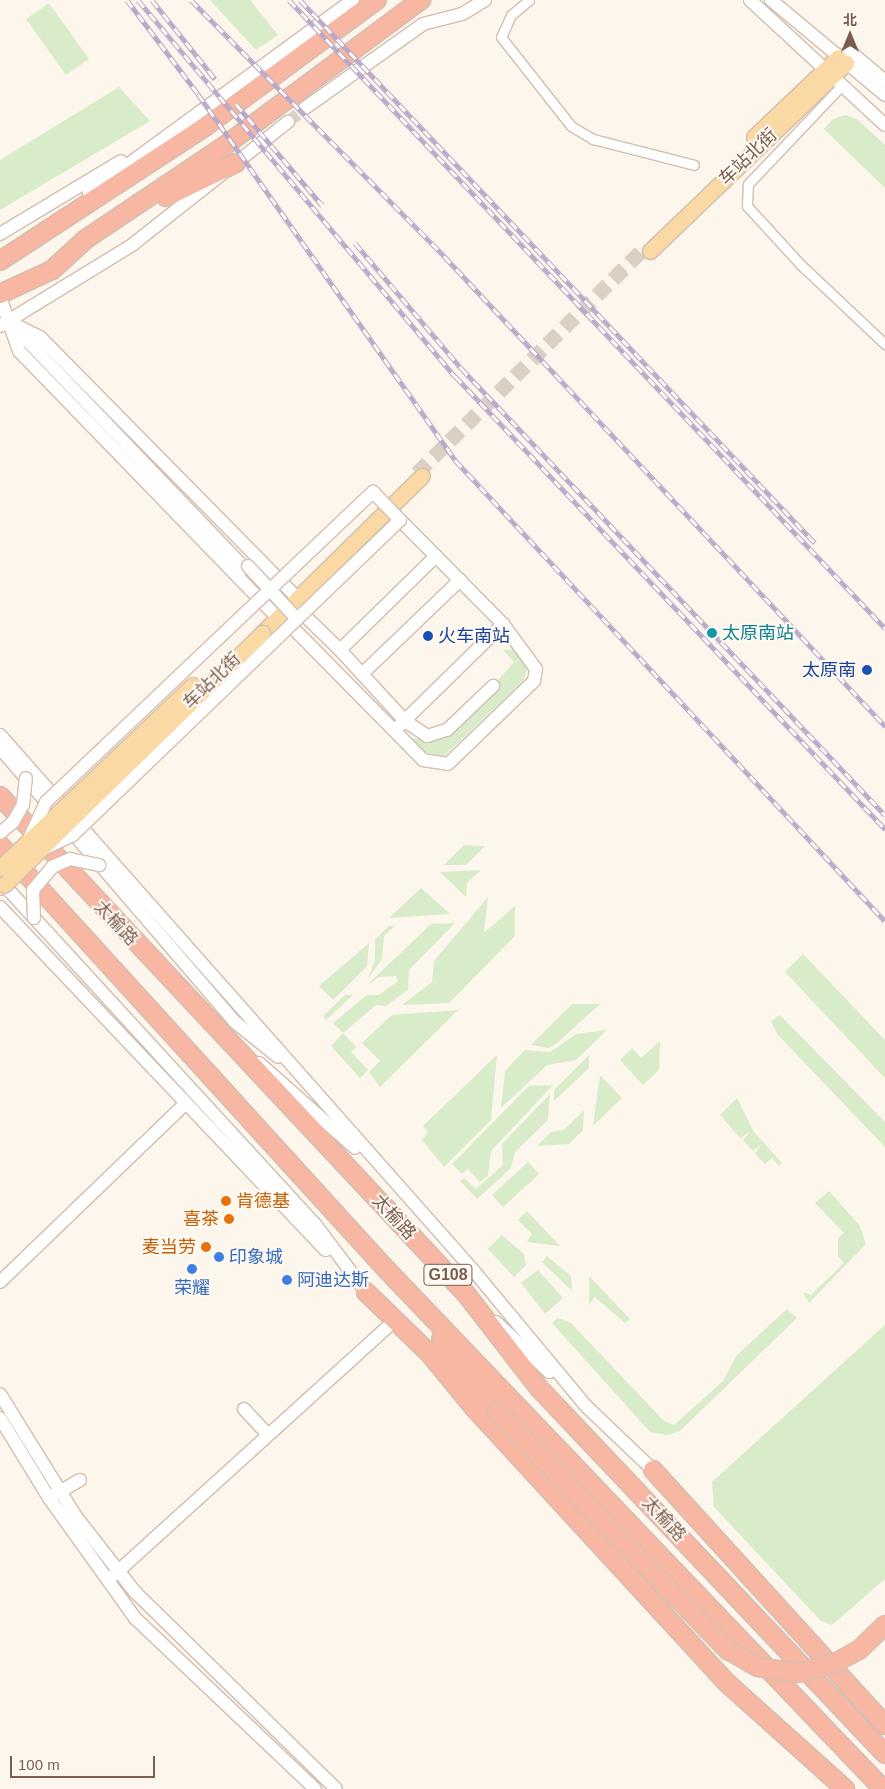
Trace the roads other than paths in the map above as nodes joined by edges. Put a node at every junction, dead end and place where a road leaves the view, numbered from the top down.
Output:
1 (354, 0) edge
2 (377, 0) edge
3 (421, 0) edge
4 (485, 0) edge
5 (529, 0) edge
6 (750, 0) edge
7 (771, 0) edge
8 (842, 60) junction
9 (832, 77) junction
10 (885, 81) edge
11 (869, 82) junction
12 (885, 96) edge
13 (854, 100) junction
14 (305, 108) tunnel mouth
15 (288, 122) tunnel mouth
16 (885, 125) edge
17 (158, 140) junction
18 (236, 163) junction
19 (694, 165) dead end
20 (0, 234) edge
21 (86, 239) junction
22 (25, 243) junction
23 (648, 249) tunnel mouth
24 (0, 252) edge
25 (0, 260) edge
26 (0, 285) edge
27 (0, 295) edge
28 (4, 326) edge
29 (885, 344) edge
30 (419, 475) tunnel mouth
31 (403, 524) junction
32 (436, 556) junction
33 (460, 580) junction
34 (268, 591) junction
35 (294, 595) junction
36 (291, 618) junction
37 (503, 624) junction
38 (340, 650) junction
39 (362, 674) junction
40 (493, 686) dead end
41 (405, 721) junction
42 (393, 731) junction
43 (0, 735) edge
44 (0, 748) edge
45 (26, 778) junction
46 (0, 796) edge
47 (46, 802) junction
48 (65, 825) junction
49 (0, 833) edge
50 (0, 846) edge
51 (31, 848) junction
52 (99, 865) junction
53 (0, 868) edge
54 (1, 885) edge
55 (2, 912) edge
56 (34, 918) junction
57 (197, 1011) junction
58 (308, 1080) junction
59 (186, 1103) junction
60 (394, 1186) junction
61 (386, 1269) junction
62 (0, 1282) edge
63 (366, 1292) junction
64 (467, 1295) junction
65 (395, 1320) junction
66 (430, 1354) junction
67 (0, 1394) edge
68 (586, 1406) junction
69 (244, 1409) dead end
70 (497, 1412) junction
71 (0, 1418) edge
72 (268, 1436) junction
73 (653, 1470) joint
74 (80, 1480) dead end
75 (55, 1495) junction
76 (118, 1571) junction
77 (108, 1580) junction
78 (885, 1625) edge
79 (885, 1725) edge
80 (885, 1754) edge
81 (315, 1789) edge
82 (336, 1789) edge
83 (845, 1789) edge
84 (882, 1789) edge

1 - 17 street
2 - 22 highway
3 - 21 highway
4 - 14 street
5 - 19 street
6 - 9 street
7 - 8 street
8 - 9 main road, 车站北街
8 - 10 street
8 - 11 street
9 - 13 street
9 - 23 main road, 车站北街
9 - 29 street
11 - 12 street
11 - 13 street
13 - 16 street
15 - 18 street
17 - 20 street
17 - 22 street
18 - 21 highway
18 - 28 street
21 - 26 highway
21 - 27 highway
22 - 24 highway
22 - 25 highway
27 - 28 street
28 - 34 street, bridge
28 - 35 street
28 - 36 street
30 - 35 main road
31 - 32 street
31 - 34 street, bridge
31 - 36 street, bridge
32 - 33 street
32 - 38 street
33 - 37 street
33 - 39 street
34 - 36 street, bridge
34 - 47 street, bridge
35 - 36 main road
36 - 38 street
36 - 42 street
36 - 48 street, bridge
36 - 48 main road, bridge
37 - 41 street
37 - 42 street
38 - 39 street
39 - 41 street
40 - 41 street
41 - 42 street
43 - 58 street
44 - 45 street
45 - 47 street
45 - 49 street, bridge
46 - 57 highway, 太榆路 / G108
47 - 48 street
47 - 51 street, bridge
48 - 51 main road, bridge
48 - 51 street, bridge
48 - 52 street
50 - 61 highway, 太榆路 / G108
51 - 53 main road, bridge
51 - 54 main road, bridge
52 - 56 street, bridge
52 - 58 street
54 - 56 street
55 - 59 street
56 - 63 street
57 - 60 street
57 - 64 highway, 太榆路 / G108
58 - 60 street
59 - 62 street
59 - 63 street
60 - 68 street
61 - 70 highway
61 - 84 highway, 太榆路 / G108
63 - 65 highway
64 - 68 street
64 - 80 highway, 太榆路 / G108
65 - 66 highway
65 - 72 street
66 - 70 highway
66 - 83 highway
67 - 75 street
68 - 73 street
69 - 72 street
70 - 78 highway, bridge
71 - 75 street
72 - 76 street
73 - 79 highway
74 - 75 street
75 - 76 street
75 - 77 street
76 - 77 street
76 - 82 street
77 - 81 street

